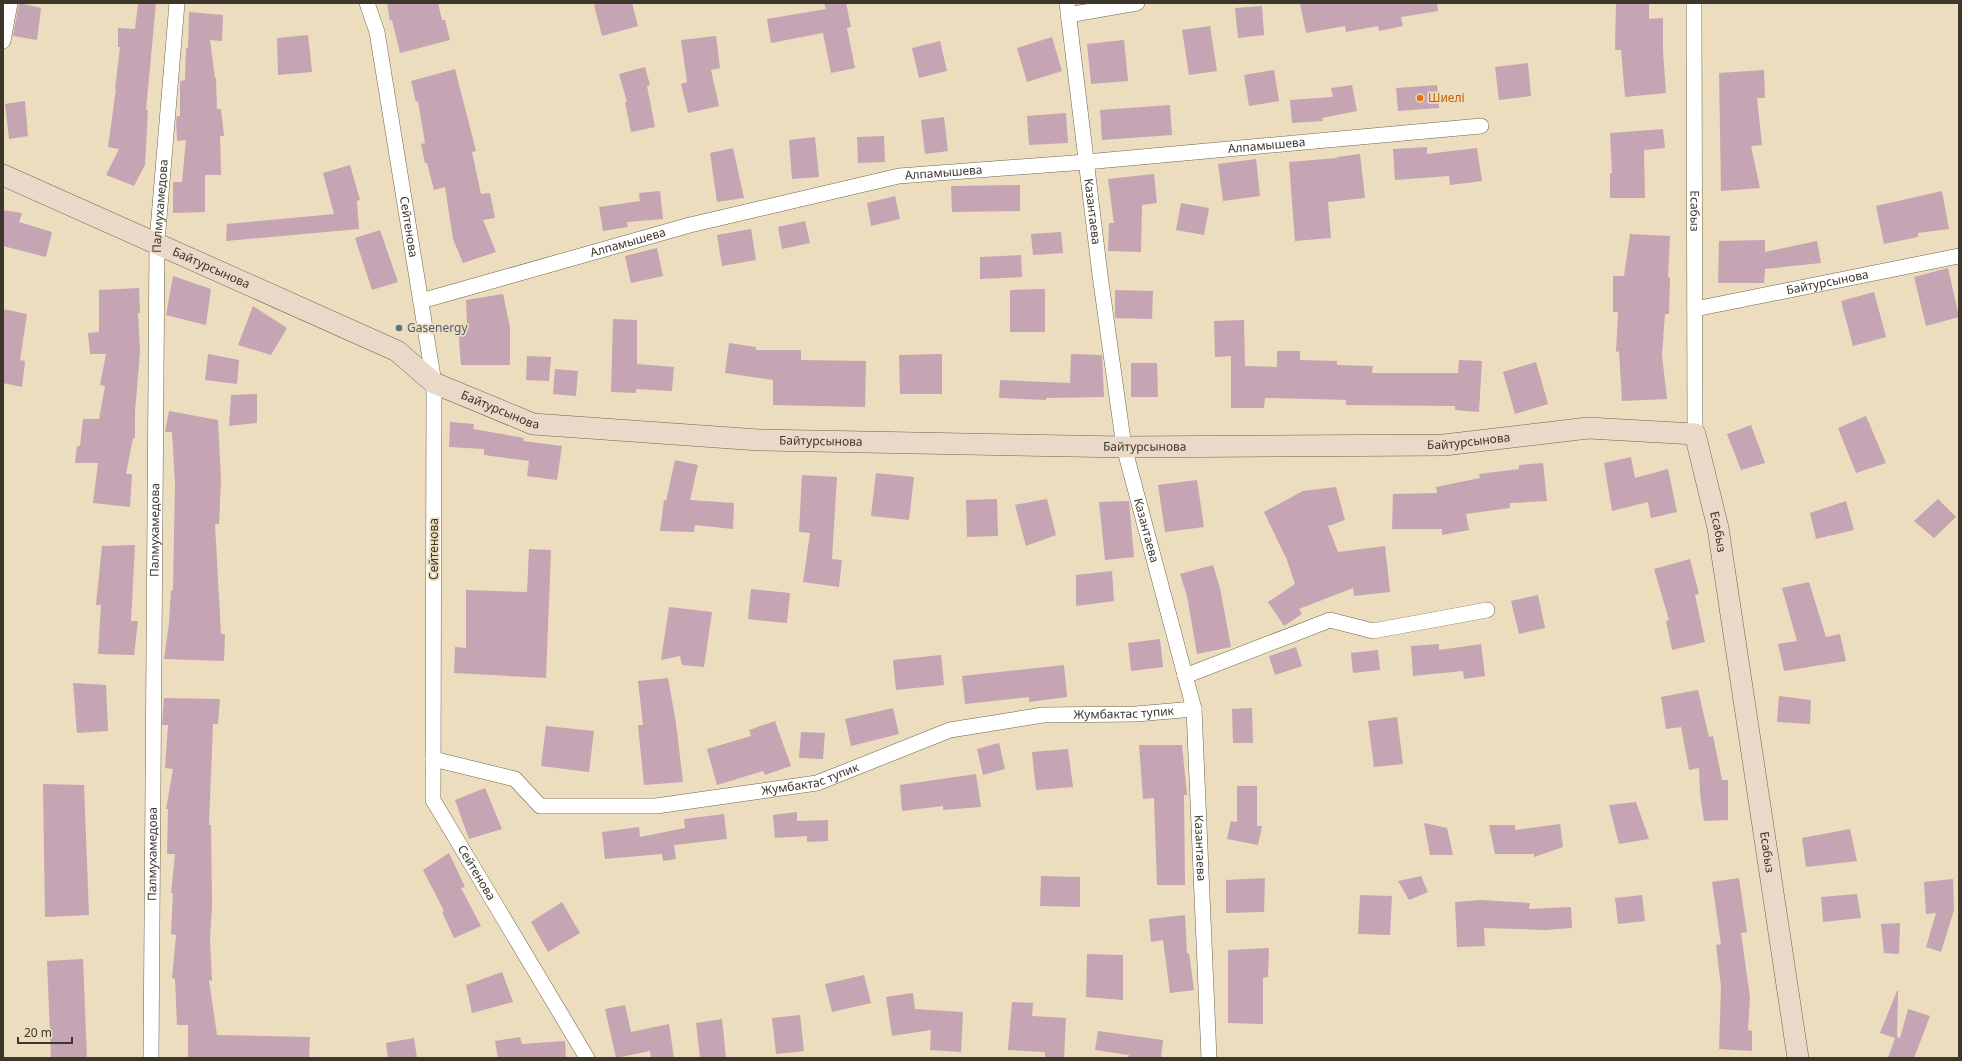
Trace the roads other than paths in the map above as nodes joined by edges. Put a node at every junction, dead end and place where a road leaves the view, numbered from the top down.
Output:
1 (10, 3) edge
2 (177, 3) edge
3 (367, 3) edge
4 (1137, 3) edge
5 (1694, 3) edge
6 (1067, 9) edge
7 (3, 41) edge
8 (1481, 126) dead end
9 (1086, 162) junction
10 (3, 175) edge
11 (157, 242) junction
12 (1959, 256) edge
13 (421, 301) junction
14 (1695, 309) junction
15 (434, 383) junction
16 (1695, 434) junction
17 (1124, 447) junction
18 (1487, 610) dead end
19 (1185, 676) junction
20 (1194, 709) junction
21 (433, 759) junction
22 (151, 1058) edge
23 (587, 1058) edge
24 (1209, 1058) edge
25 (1798, 1058) edge

1 - 7 street
2 - 11 street, Палмухамедова
3 - 13 street, Сейтенова
4 - 6 street
5 - 14 street, Есабыз
6 - 9 street, Казантаева
8 - 9 street, Алпамышева
9 - 13 street, Алпамышева
9 - 17 street, Казантаева
10 - 11 main road, Байтурсынова
11 - 15 main road, Байтурсынова
11 - 22 street, Палмухамедова
12 - 14 street, Байтурсынова
13 - 15 street, Сейтенова
14 - 16 street, Есабыз
15 - 17 main road, Байтурсынова
15 - 21 street, Сейтенова
16 - 17 main road, Байтурсынова
16 - 25 main road, Есабыз
17 - 19 street, Казантаева
18 - 19 street
19 - 20 street, Казантаева
20 - 21 street, Жумбактас тупик
20 - 24 street, Казантаева
21 - 23 street, Сейтенова

